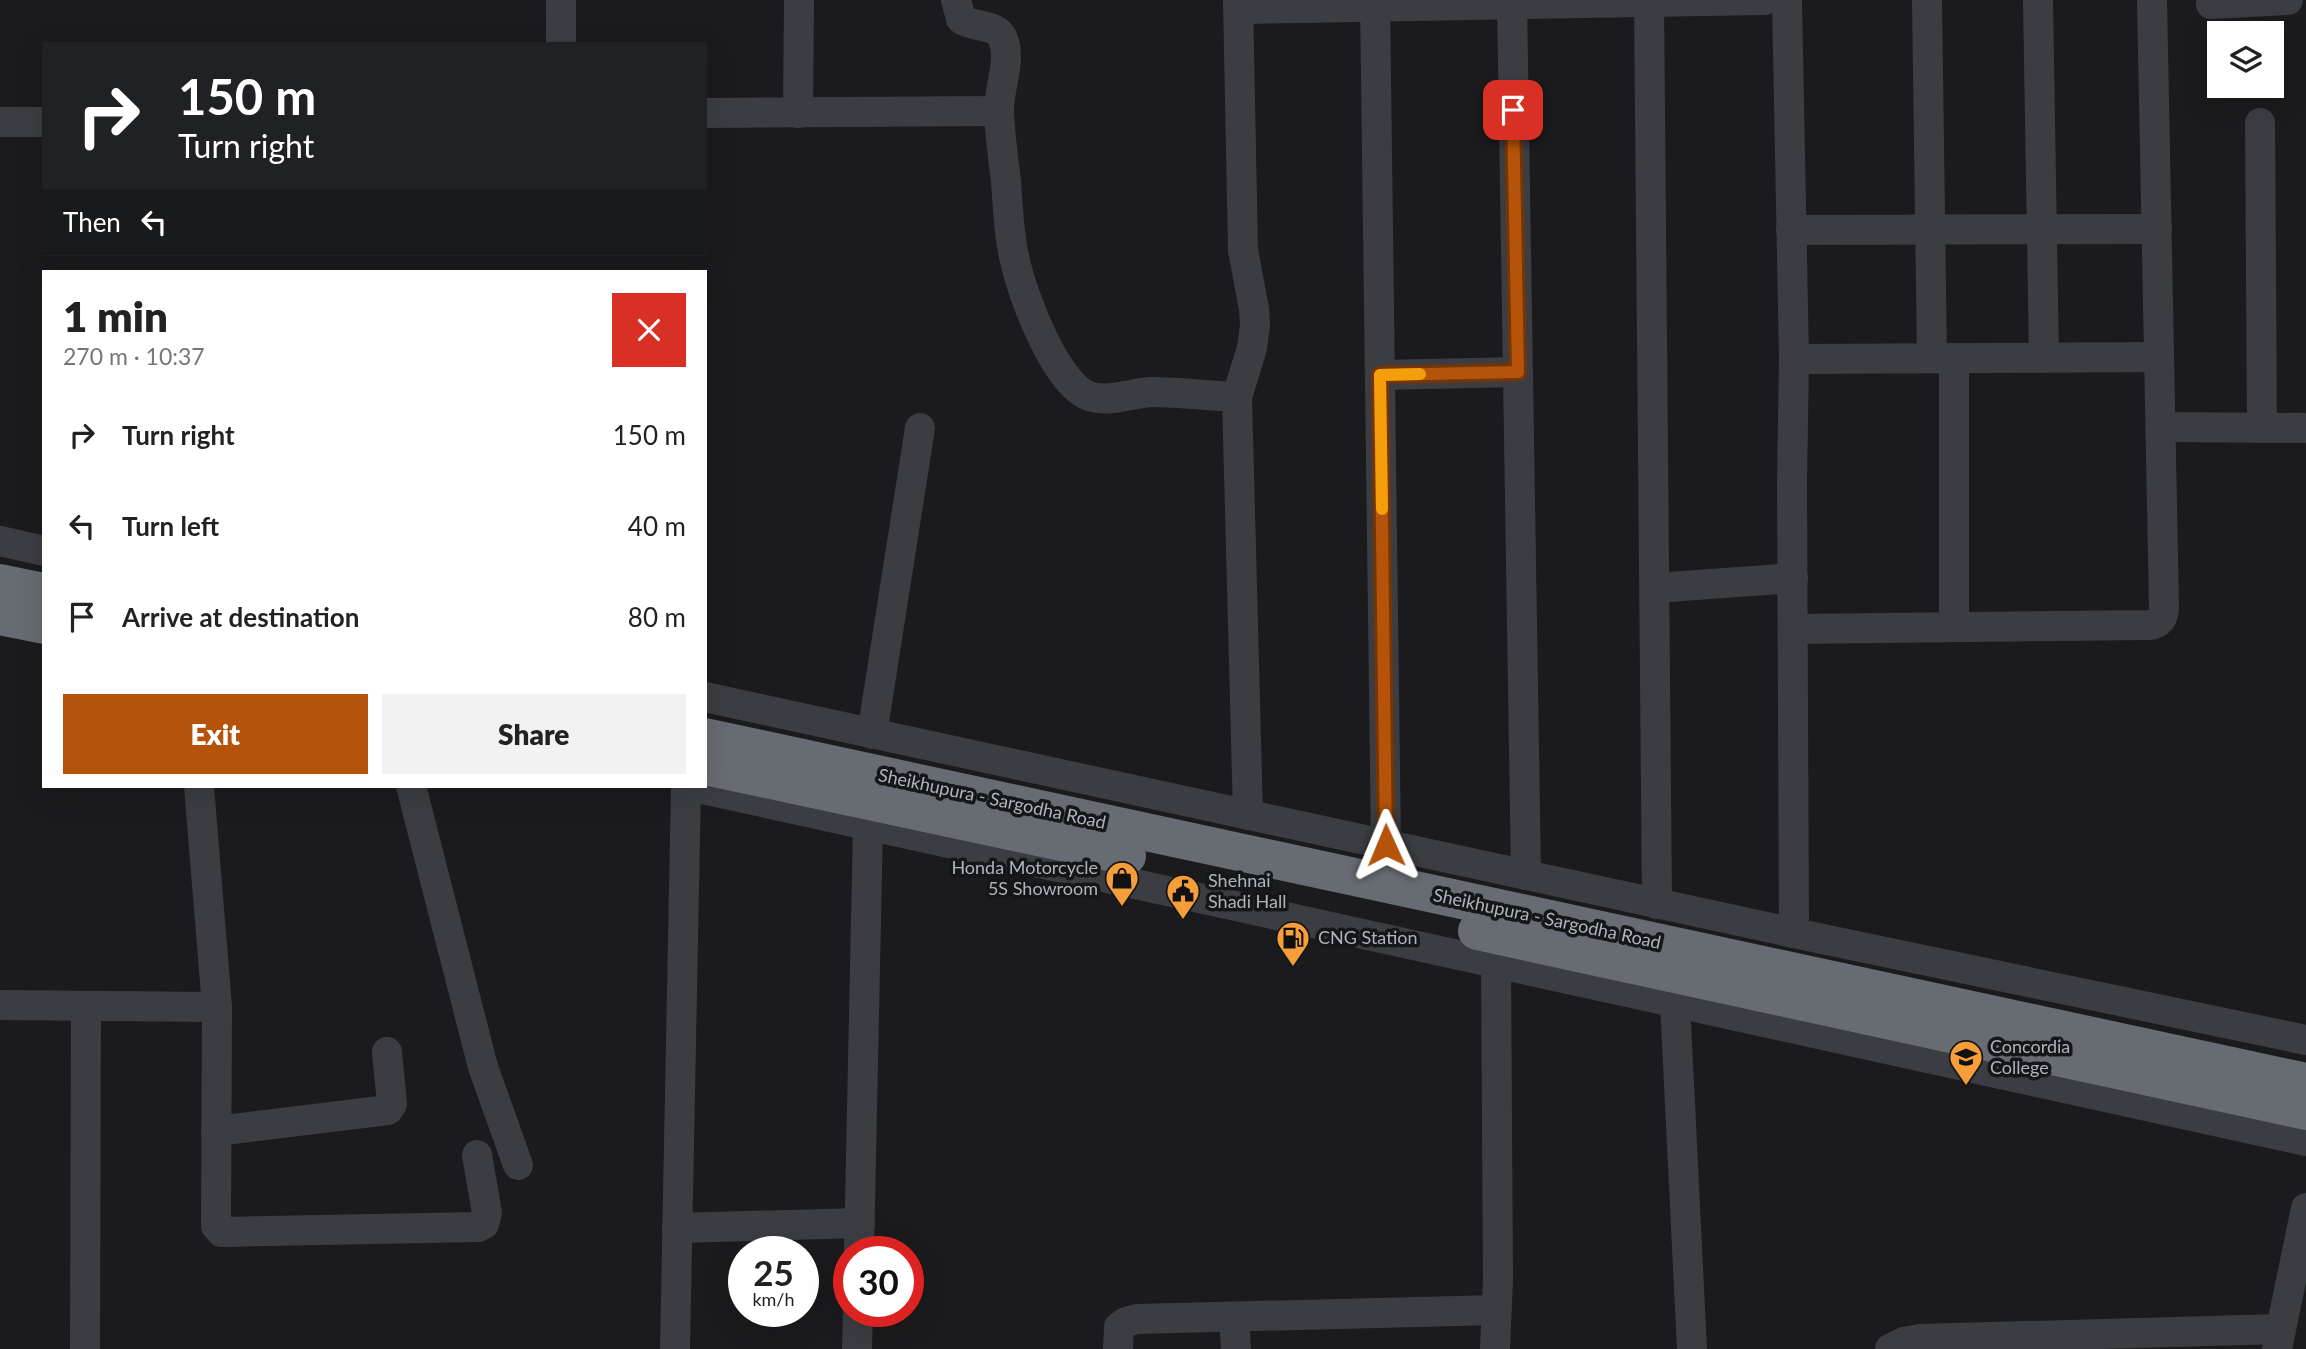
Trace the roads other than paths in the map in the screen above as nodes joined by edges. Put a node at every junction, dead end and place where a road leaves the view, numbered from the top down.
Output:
1 (561, 0) edge
2 (799, 0) edge
3 (956, 0) edge
4 (1764, 0) edge
5 (1787, 0) edge
6 (1927, 0) edge
7 (2038, 0) edge
8 (2152, 0) edge
9 (2288, 0) edge
10 (1649, 1) edge
11 (1512, 2) edge
12 (1238, 4) edge
13 (1375, 4) edge
14 (2211, 4) dead end
15 (561, 42) edge
16 (999, 111) junction
17 (707, 113) edge
18 (798, 113) junction
19 (0, 122) edge
20 (42, 122) edge
21 (2260, 123) dead end
22 (2042, 229) junction
23 (2157, 229) junction
24 (1791, 230) junction
25 (1931, 230) junction
26 (2159, 357) junction
27 (1943, 358) junction
28 (2044, 358) junction
29 (1794, 359) junction
30 (1518, 372) junction
31 (1380, 375) junction
32 (1237, 397) junction
33 (2161, 427) junction
34 (920, 428) dead end
35 (2262, 428) junction
36 (2306, 428) edge
37 (0, 541) edge
38 (42, 551) edge
39 (1793, 578) junction
40 (0, 583) edge
41 (1655, 588) junction
42 (42, 592) edge
43 (0, 616) edge
44 (42, 625) edge
45 (1954, 627) junction
46 (1793, 629) junction
47 (0, 633) edge
48 (42, 643) edge
49 (707, 697) edge
50 (872, 734) junction
51 (707, 737) edge
52 (707, 766) edge
53 (199, 788) edge
54 (412, 788) edge
55 (687, 788) edge
56 (696, 788) edge
57 (1248, 815) junction
58 (868, 825) junction
59 (1386, 845) junction
60 (1527, 875) junction
61 (1657, 904) junction
62 (1794, 933) junction
63 (1496, 963) junction
64 (1675, 1002) junction
65 (0, 1005) edge
66 (86, 1006) junction
67 (217, 1007) junction
68 (2306, 1040) edge
69 (387, 1052) dead end
70 (2306, 1082) edge
71 (2306, 1111) edge
72 (216, 1131) junction
73 (2306, 1141) edge
74 (477, 1155) dead end
75 (518, 1165) dead end
76 (2306, 1208) edge
77 (677, 1228) junction
78 (839, 1236) edge
79 (859, 1236) edge
80 (1496, 1310) junction
81 (1234, 1317) junction
82 (858, 1327) edge
83 (2279, 1339) edge
84 (2064, 1342) edge
85 (85, 1349) edge
86 (675, 1349) edge
87 (857, 1349) edge
88 (1118, 1349) edge
89 (1236, 1349) edge
90 (1495, 1349) edge
91 (1692, 1349) edge
92 (1890, 1349) edge

1 - 15 street
2 - 18 street
3 - 16 street
4 - 10 street
5 - 24 street
6 - 25 street
7 - 22 street
8 - 23 street
9 - 14 street
10 - 11 street
10 - 41 street
11 - 13 street
11 - 30 street
12 - 13 street
12 - 32 street
13 - 31 street
16 - 18 street
16 - 32 street
17 - 18 street
19 - 20 street
21 - 35 street
22 - 23 street
22 - 25 street
22 - 28 street
23 - 26 street
24 - 25 street
24 - 29 street
25 - 27 street
26 - 28 street
26 - 33 street
27 - 28 street
27 - 29 street
27 - 45 street
29 - 39 street
30 - 31 street
30 - 60 street
31 - 59 street
32 - 57 street
33 - 35 street
33 - 45 street
34 - 50 street
35 - 36 street
37 - 38 street
39 - 41 street
39 - 46 street
40 - 42 highway
41 - 61 street
43 - 44 highway
45 - 46 street
46 - 62 street
47 - 48 street
49 - 50 street
50 - 57 street
51 - 70 highway, Sheikhupura - Sargodha Road
52 - 71 highway, Sheikhupura - Sargodha Road
53 - 67 street
54 - 75 street
55 - 77 street
56 - 58 street
57 - 59 street
58 - 63 street
58 - 79 street
59 - 60 street
60 - 61 street
61 - 62 street
62 - 68 street
63 - 64 street
63 - 80 street
64 - 73 street
64 - 91 street
65 - 66 street
66 - 67 street
66 - 85 street
67 - 72 street
69 - 72 street
72 - 74 street
76 - 83 street
77 - 78 street
77 - 86 street
80 - 81 street
80 - 90 street
81 - 88 street
81 - 89 street
82 - 87 street
83 - 84 street
84 - 92 street

